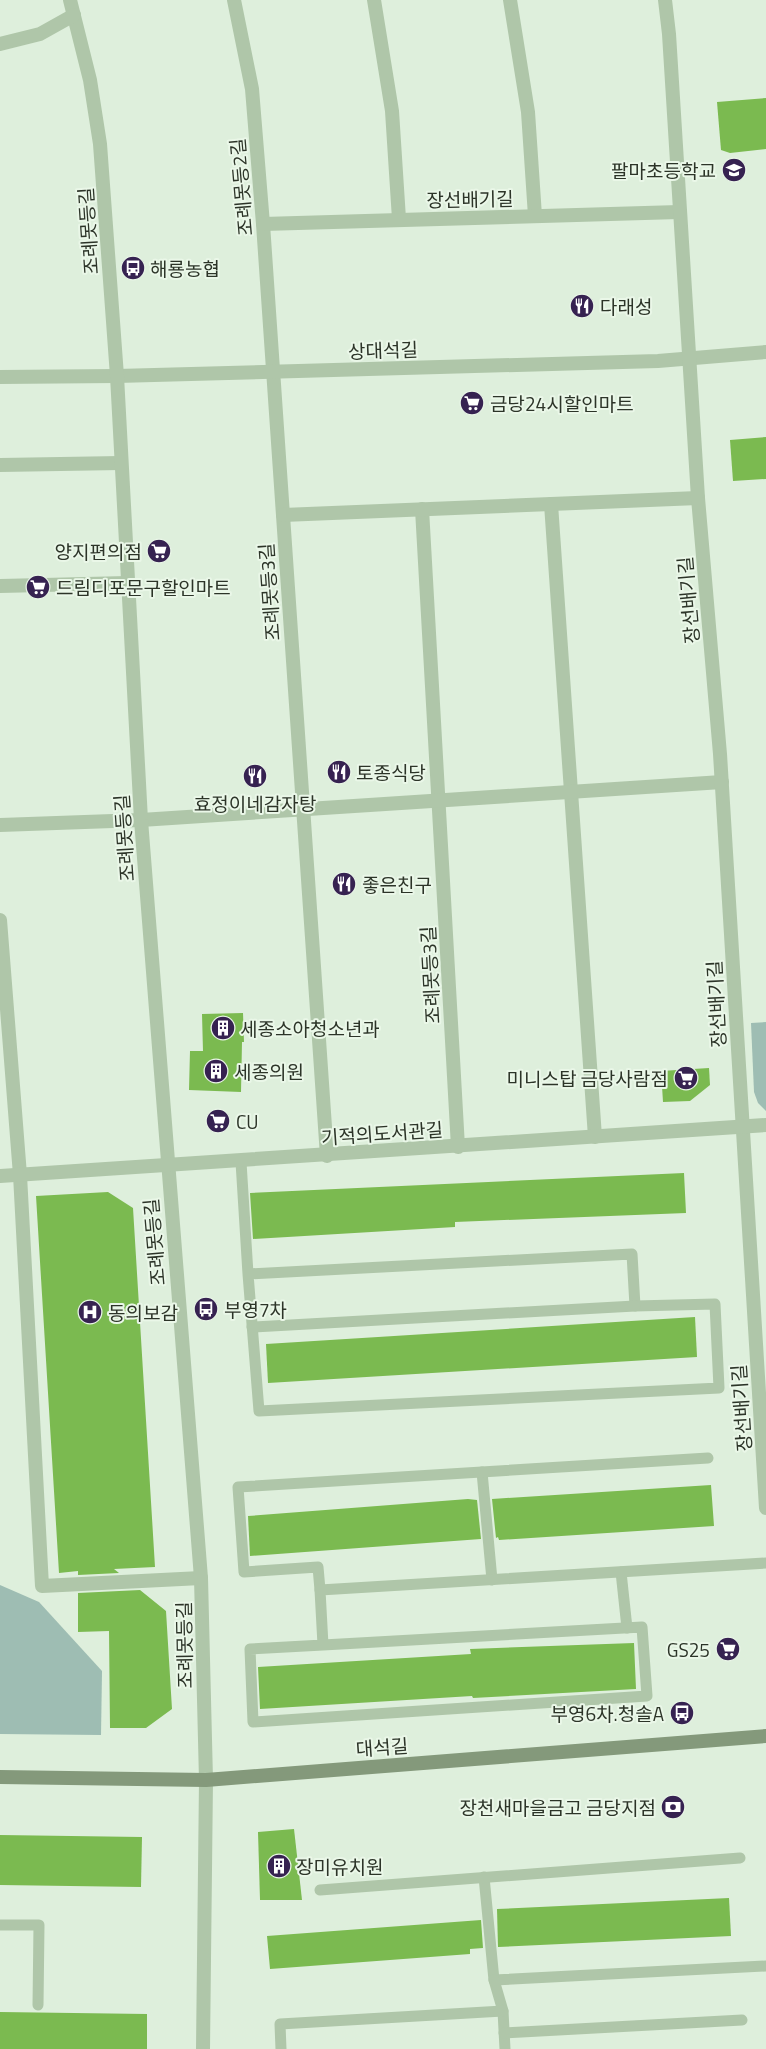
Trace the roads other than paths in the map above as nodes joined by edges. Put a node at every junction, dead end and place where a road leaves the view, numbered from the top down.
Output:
1 (70, 0) edge
2 (234, 0) edge
3 (374, 0) edge
4 (510, 0) edge
5 (664, 0) edge
6 (74, 15) junction
7 (0, 44) edge
8 (678, 212) junction
9 (535, 216) junction
10 (399, 220) junction
11 (263, 224) junction
12 (766, 352) edge
13 (690, 360) junction
14 (273, 372) junction
15 (117, 376) junction
16 (0, 377) edge
17 (120, 462) junction
18 (0, 465) edge
19 (698, 498) junction
20 (551, 504) junction
21 (422, 509) junction
22 (283, 515) junction
23 (128, 583) junction
24 (0, 586) edge
25 (722, 782) junction
26 (571, 792) junction
27 (439, 801) junction
28 (303, 809) junction
29 (141, 820) junction
30 (0, 825) edge
31 (0, 920) edge
32 (766, 1125) edge
33 (742, 1126) junction
34 (595, 1136) junction
35 (458, 1147) junction
36 (327, 1156) junction
37 (241, 1162) junction
38 (167, 1165) junction
39 (20, 1175) junction
40 (0, 1176) edge
41 (248, 1274) junction
42 (635, 1306) junction
43 (252, 1327) junction
44 (762, 1398) edge
45 (708, 1458) dead end
46 (482, 1472) junction
47 (766, 1508) edge
48 (766, 1563) edge
49 (621, 1572) junction
50 (201, 1578) junction
51 (492, 1580) junction
52 (320, 1590) junction
53 (627, 1628) junction
54 (322, 1645) junction
55 (766, 1736) edge
56 (0, 1776) edge
57 (206, 1780) junction
58 (740, 1858) dead end
59 (484, 1877) junction
60 (320, 1890) dead end
61 (0, 1925) edge
62 (766, 1966) edge
63 (494, 1980) junction
64 (38, 2005) dead end
65 (503, 2011) junction
66 (742, 2020) dead end
67 (504, 2033) junction
68 (203, 2049) edge
69 (281, 2049) edge
70 (504, 2049) edge

1 - 6 street, 조례못등길
2 - 11 street, 조례못등2길
3 - 10 street
4 - 9 street
5 - 8 street, 장선배기길
6 - 7 street
6 - 15 street, 조례못등길
8 - 9 street, 장선배기길
8 - 13 street, 장선배기길
9 - 10 street, 장선배기길
10 - 11 street, 장선배기길
11 - 14 street, 조례못등2길
12 - 13 street, 상대석길
13 - 14 street, 상대석길
13 - 19 street, 장선배기길
14 - 15 street, 상대석길
14 - 22 street, 조례못등3길
15 - 16 street, 상대석길
15 - 17 street, 조례못등길
17 - 18 street
17 - 23 street, 조례못등길
19 - 20 street
19 - 25 street, 장선배기길
20 - 21 street
20 - 26 street
21 - 22 street
21 - 27 street, 조례못등3길
22 - 28 street, 조례못등3길
23 - 24 street
23 - 29 street, 조례못등길
25 - 26 street
25 - 33 street, 장선배기길
26 - 27 street
26 - 34 street
27 - 28 street
27 - 35 street, 조례못등3길
28 - 29 street
28 - 36 street, 조례못등3길
29 - 30 street
29 - 38 street, 조례못등길
31 - 39 street
32 - 33 street, 기적의도서관길
33 - 34 street, 기적의도서관길
33 - 44 street, 장선배기길
34 - 35 street, 기적의도서관길
35 - 36 street, 기적의도서관길
36 - 37 street, 기적의도서관길
37 - 38 street, 기적의도서관길
37 - 41 lane
38 - 39 street, 기적의도서관길
38 - 50 street, 조례못등길
39 - 40 street, 기적의도서관길
39 - 50 street
41 - 42 lane
41 - 43 lane
42 - 43 lane
42 - 43 lane
44 - 47 street, 장선배기길
45 - 46 lane
46 - 51 lane
46 - 52 lane
48 - 49 lane
49 - 51 lane
49 - 53 lane
50 - 57 street, 조례못등길
51 - 52 lane
52 - 54 lane
53 - 54 lane
53 - 54 lane
55 - 57 main road, 대석길
56 - 57 main road, 대석길
57 - 68 street, 조례못등길
58 - 59 lane
59 - 60 lane
59 - 63 lane
61 - 64 lane
62 - 63 lane
63 - 65 lane
65 - 67 lane
65 - 69 lane
66 - 67 lane
67 - 70 lane

